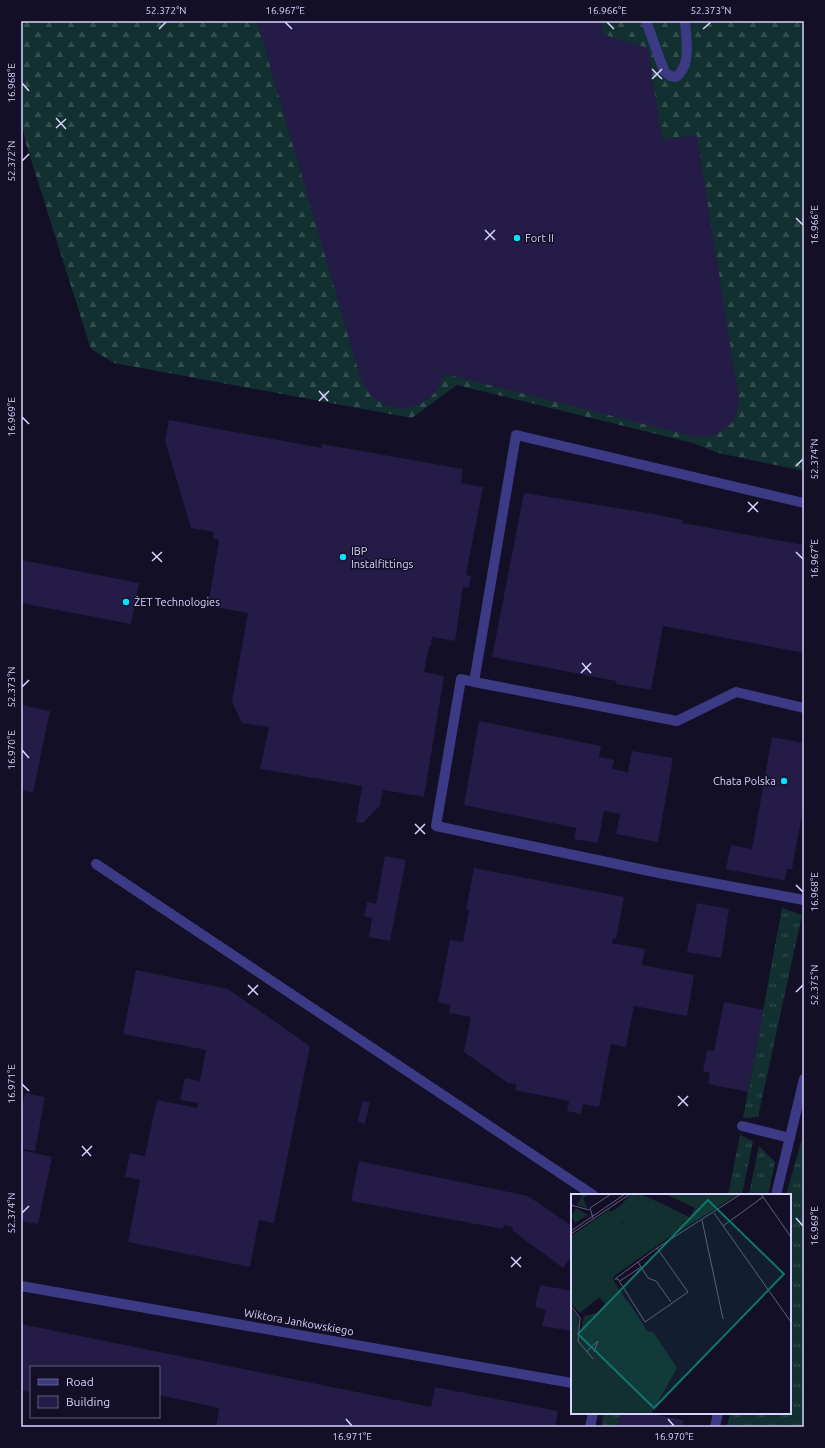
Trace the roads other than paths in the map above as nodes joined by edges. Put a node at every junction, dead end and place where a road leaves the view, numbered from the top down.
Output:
1 (646, 21) edge
2 (685, 21) edge
3 (804, 503) edge
4 (474, 682) junction
5 (804, 708) edge
6 (96, 864) dead end
7 (804, 900) edge
8 (804, 1079) edge
9 (742, 1126) dead end
10 (790, 1138) junction
11 (591, 1194) edge
12 (776, 1194) edge
13 (21, 1286) edge
14 (571, 1383) edge
15 (593, 1414) edge
16 (718, 1414) edge
17 (590, 1427) edge
18 (716, 1427) edge

1 - 2 street
3 - 4 street
4 - 5 street
4 - 7 street
6 - 11 street
8 - 10 street
9 - 10 street
10 - 12 street
13 - 14 street, Wiktora Jankowskiego
15 - 17 street
16 - 18 street

